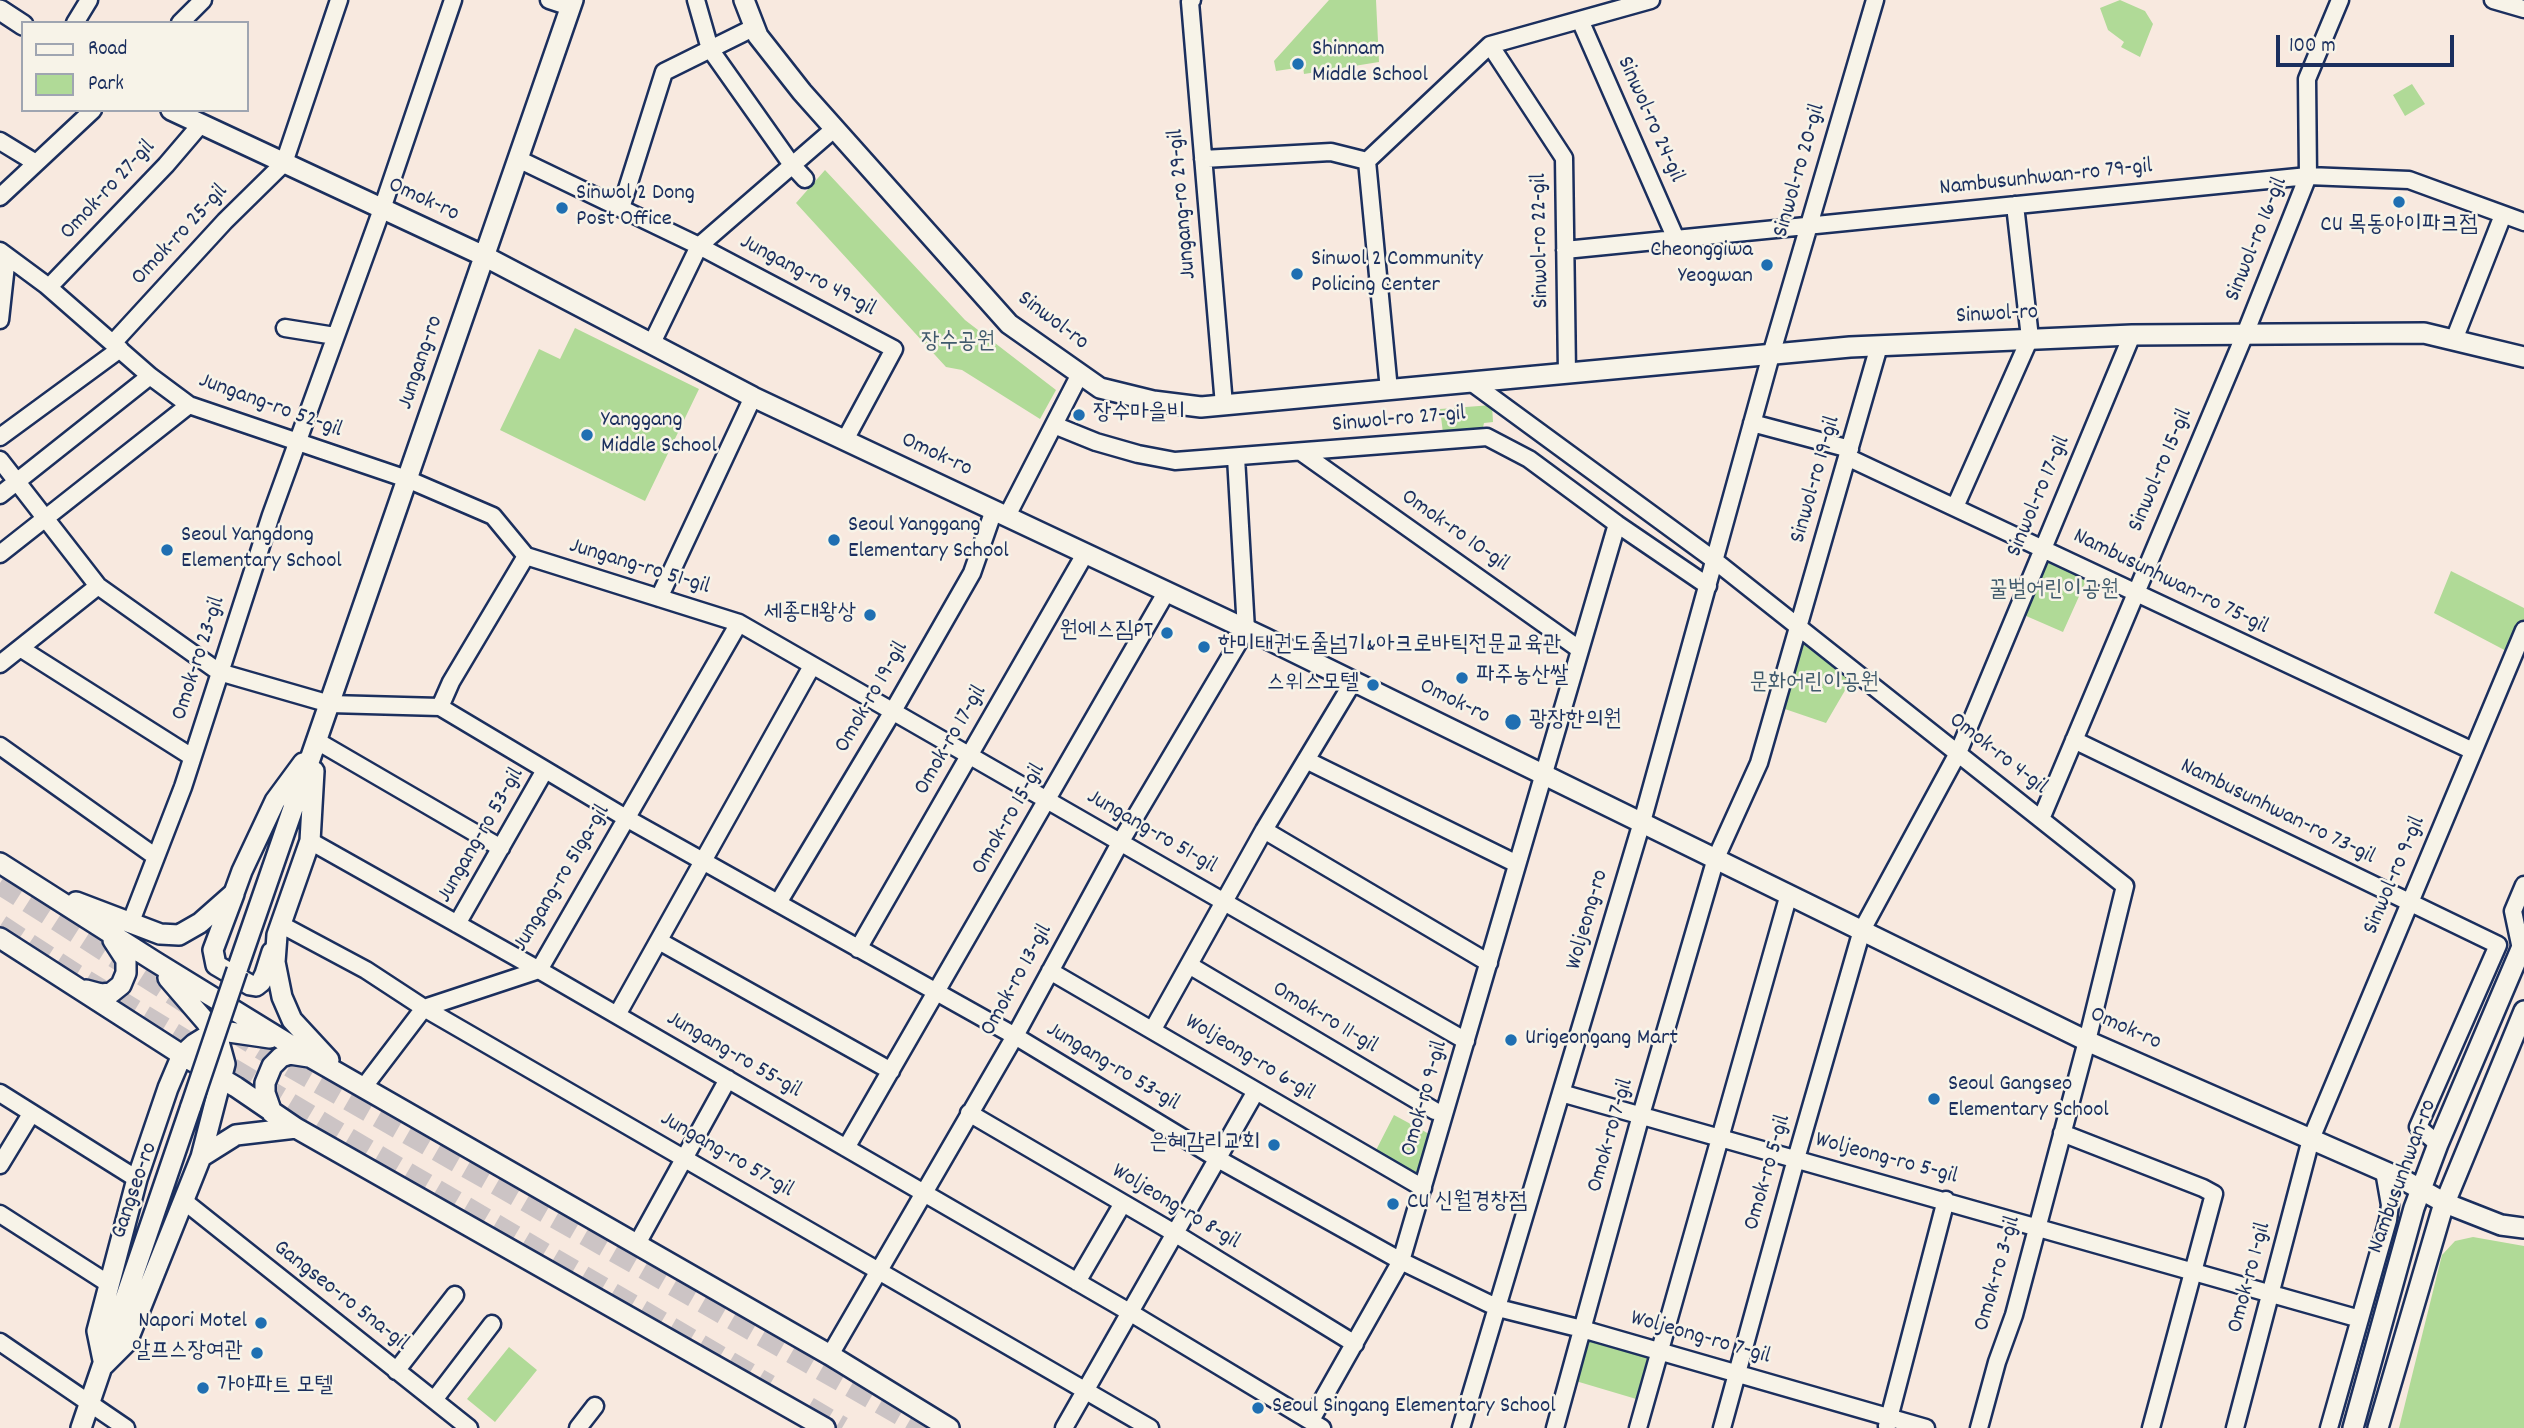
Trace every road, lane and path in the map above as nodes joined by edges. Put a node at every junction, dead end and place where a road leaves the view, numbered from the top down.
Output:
1 (89, 0) edge
2 (203, 0) edge
3 (340, 0) edge
4 (453, 0) edge
5 (550, 0) edge
6 (696, 0) edge
7 (744, 0) edge
8 (1192, 0) edge
9 (1651, 0) edge
10 (1875, 0) edge
11 (2340, 0) edge
12 (2493, 0) edge
13 (571, 4) edge
14 (2524, 9) edge
15 (0, 10) edge
16 (1580, 20) junction
17 (76, 21) edge
18 (182, 21) edge
19 (21, 23) edge
20 (755, 27) junction
21 (1490, 45) junction
22 (710, 49) junction
23 (91, 112) edge
24 (175, 112) edge
25 (201, 124) junction
26 (834, 130) junction
27 (0, 141) edge
28 (518, 159) junction
29 (1203, 159) junction
30 (1367, 161) junction
31 (36, 163) junction
32 (284, 163) junction
33 (792, 165) junction
34 (2308, 176) junction
35 (805, 179) dead end
36 (0, 197) edge
37 (2015, 205) junction
38 (621, 208) junction
39 (382, 209) junction
40 (2503, 215) junction
41 (2524, 222) edge
42 (1809, 225) junction
43 (1676, 239) junction
44 (699, 246) junction
45 (1565, 250) junction
46 (3, 253) edge
47 (484, 257) junction
48 (49, 288) junction
49 (0, 320) edge
50 (285, 328) dead end
51 (2245, 334) junction
52 (2133, 335) junction
53 (334, 336) junction
54 (2031, 338) junction
55 (2454, 340) junction
56 (652, 343) junction
57 (116, 346) junction
58 (1879, 346) junction
59 (1771, 355) junction
60 (2524, 357) edge
61 (1567, 373) junction
62 (1080, 374) junction
63 (150, 376) junction
64 (1471, 382) junction
65 (1389, 390) junction
66 (753, 397) junction
67 (188, 405) junction
68 (1224, 405) junction
69 (1752, 423) junction
70 (1054, 425) junction
71 (0, 438) edge
72 (845, 440) junction
73 (298, 441) junction
74 (1301, 452) junction
75 (1849, 453) junction
76 (1236, 457) junction
77 (0, 460) edge
78 (407, 480) junction
79 (17, 481) junction
80 (0, 495) edge
81 (1955, 507) junction
82 (1000, 513) junction
83 (47, 518) junction
84 (1617, 524) junction
85 (2044, 548) junction
86 (0, 554) edge
87 (1085, 554) junction
88 (526, 556) junction
89 (1714, 560) junction
90 (98, 586) junction
91 (1708, 586) junction
92 (1167, 592) junction
93 (2136, 593) junction
94 (659, 598) junction
95 (739, 623) junction
96 (1799, 627) junction
97 (1246, 630) junction
98 (2524, 630) edge
99 (20, 648) junction
100 (1579, 649) junction
101 (2518, 661) edge
102 (0, 664) edge
103 (812, 666) junction
104 (219, 672) junction
105 (1353, 682) junction
106 (330, 704) junction
107 (440, 707) junction
108 (893, 711) junction
109 (2074, 740) junction
110 (316, 743) junction
111 (0, 746) edge
112 (2473, 751) junction
113 (1958, 753) junction
114 (971, 755) junction
115 (192, 757) junction
116 (1307, 760) junction
117 (545, 770) junction
118 (1542, 773) junction
119 (1049, 799) junction
120 (626, 818) junction
121 (2040, 819) junction
122 (1642, 822) junction
123 (1264, 830) junction
124 (310, 841) junction
125 (1121, 841) junction
126 (501, 848) junction
127 (156, 857) junction
128 (1716, 858) junction
129 (705, 861) junction
130 (0, 863) edge
131 (1517, 864) junction
132 (2524, 885) edge
133 (40, 889) junction
134 (234, 893) junction
135 (1789, 894) junction
136 (1225, 902) junction
137 (2410, 902) junction
138 (778, 903) junction
139 (130, 924) junction
140 (457, 924) junction
141 (278, 930) junction
142 (1862, 930) junction
143 (106, 931) junction
144 (0, 937) edge
145 (659, 941) junction
146 (858, 949) junction
147 (2521, 955) edge
148 (154, 961) junction
149 (1489, 963) junction
150 (1189, 965) junction
151 (237, 970) joint
152 (538, 970) junction
153 (1050, 971) junction
154 (75, 986) junction
155 (935, 994) junction
156 (424, 1008) junction
157 (2524, 1011) edge
158 (617, 1016) junction
159 (1153, 1029) junction
160 (214, 1035) junction
161 (1015, 1036) junction
162 (282, 1040) junction
163 (1466, 1041) junction
164 (2087, 1041) junction
165 (310, 1057) junction
166 (180, 1061) junction
167 (891, 1070) junction
168 (222, 1079) junction
169 (728, 1079) junction
170 (356, 1084) junction
171 (1256, 1091) junction
172 (0, 1093) edge
173 (1561, 1093) junction
174 (166, 1094) junction
175 (1435, 1111) dead end
176 (272, 1113) junction
177 (970, 1113) junction
178 (31, 1114) junction
179 (1641, 1115) junction
180 (212, 1117) junction
181 (296, 1128) junction
182 (2063, 1133) junction
183 (1719, 1138) junction
184 (2311, 1139) junction
185 (2438, 1144) junction
186 (846, 1148) junction
187 (201, 1157) junction
188 (684, 1158) junction
189 (1218, 1159) junction
190 (1796, 1159) junction
191 (0, 1165) edge
192 (2384, 1171) junction
193 (137, 1179) junction
194 (1423, 1188) junction
195 (2421, 1191) junction
196 (923, 1192) junction
197 (1946, 1200) junction
198 (184, 1201) junction
199 (1123, 1203) junction
200 (2445, 1203) junction
201 (0, 1214) edge
202 (2037, 1226) junction
203 (2524, 1228) edge
204 (1176, 1234) junction
205 (637, 1244) junction
206 (1401, 1261) junction
207 (877, 1270) junction
208 (2194, 1271) junction
209 (1077, 1282) junction
210 (109, 1284) junction
211 (2271, 1293) junction
212 (455, 1295) dead end
213 (1498, 1308) junction
214 (1131, 1313) junction
215 (2360, 1319) junction
216 (492, 1324) dead end
217 (1582, 1329) junction
218 (0, 1342) edge
219 (1355, 1344) junction
220 (1659, 1351) junction
221 (830, 1354) junction
222 (104, 1366) junction
223 (396, 1371) junction
224 (1737, 1373) junction
225 (1085, 1392) junction
226 (433, 1400) junction
227 (90, 1403) junction
228 (595, 1406) dead end
229 (1888, 1423) edge
230 (1317, 1424) edge
231 (81, 1428) edge
232 (127, 1428) edge
233 (469, 1428) edge
234 (578, 1428) edge
235 (825, 1428) edge
236 (949, 1428) edge
237 (1064, 1428) edge
238 (1150, 1428) edge
239 (1461, 1428) edge
240 (1555, 1428) edge
241 (1638, 1428) edge
242 (1722, 1428) edge
243 (1926, 1428) edge
244 (1979, 1428) edge
245 (2151, 1428) edge
246 (2235, 1428) edge
247 (2329, 1428) edge
248 (2353, 1428) edge
249 (2378, 1428) edge

1 - 17 street
2 - 18 street
3 - 32 street
4 - 39 street, Omok-ro 23-gil
5 - 13 street
6 - 22 street
7 - 20 main road, Sinwol-ro
8 - 29 street, Jungang-ro 29-gil
9 - 16 street
10 - 42 street, Sinwol-ro 20-gil
11 - 34 street, Sinwol-ro 16-gil
12 - 14 street
13 - 28 main road, Jungang-ro
15 - 19 main road
16 - 21 street
16 - 43 street, Sinwol-ro 24-gil
20 - 22 street
20 - 26 main road, Sinwol-ro
21 - 30 street
21 - 45 street, Sinwol-ro 22-gil
22 - 33 street
22 - 38 street
23 - 31 street
24 - 25 main road, Omok-ro
25 - 32 main road, Omok-ro
25 - 48 street, Omok-ro 27-gil
26 - 33 street, Jungang-ro 49-gil
26 - 62 main road, Sinwol-ro
27 - 31 street
28 - 38 street, Jungang-ro 49-gil
28 - 47 main road, Jungang-ro
29 - 30 street
29 - 68 street, Jungang-ro 29-gil
30 - 65 street
31 - 36 street
32 - 39 main road, Omok-ro
32 - 57 street, Omok-ro 25-gil
33 - 35 street
33 - 44 street, Jungang-ro 49-gil
34 - 37 street, Nambusunhwan-ro 79-gil
34 - 40 street, Nambusunhwan-ro 79-gil
34 - 51 street, Sinwol-ro 16-gil
37 - 42 street, Nambusunhwan-ro 79-gil
37 - 54 street
38 - 44 street, Jungang-ro 49-gil
39 - 47 main road, Omok-ro
39 - 53 street, Omok-ro 23-gil
40 - 41 street, Nambusunhwan-ro 79-gil
40 - 55 street
42 - 43 street, Nambusunhwan-ro 79-gil
42 - 59 street, Sinwol-ro 20-gil
43 - 45 street, Nambusunhwan-ro 79-gil
44 - 56 street
44 - 72 street, Jungang-ro 49-gil
45 - 61 street, Sinwol-ro 22-gil
46 - 48 street, Jungang-ro 52-gil
46 - 49 street
47 - 56 main road, Omok-ro
47 - 78 main road, Jungang-ro
48 - 57 street, Jungang-ro 52-gil
50 - 53 street
51 - 52 main road, Sinwol-ro
51 - 55 main road, Sinwol-ro
51 - 93 street, Sinwol-ro 15-gil
52 - 54 main road, Sinwol-ro
52 - 85 street, Sinwol-ro 17-gil
53 - 73 street, Omok-ro 23-gil
54 - 58 main road, Sinwol-ro
54 - 81 street
55 - 60 main road, Sinwol-ro
56 - 66 main road, Omok-ro
57 - 63 street, Jungang-ro 52-gil
57 - 71 street, Omok-ro 25-gil
58 - 59 main road, Sinwol-ro
58 - 75 street, Sinwol-ro 19-gil
59 - 61 main road, Sinwol-ro
59 - 69 street, Woljeong-ro
61 - 64 main road, Sinwol-ro
62 - 68 main road, Sinwol-ro
62 - 70 street
63 - 67 street, Jungang-ro 52-gil
63 - 79 street
64 - 65 main road, Sinwol-ro
64 - 89 street
65 - 68 main road, Sinwol-ro
66 - 72 main road, Omok-ro
66 - 94 street
67 - 73 street, Jungang-ro 52-gil
67 - 83 street
69 - 75 street
69 - 89 street, Woljeong-ro
70 - 76 street, Sinwol-ro 27-gil
70 - 82 street
72 - 82 main road, Omok-ro
73 - 78 street, Jungang-ro 52-gil
73 - 104 street, Omok-ro 23-gil
74 - 76 street, Sinwol-ro 27-gil
74 - 84 street, Sinwol-ro 27-gil
74 - 100 street, Omok-ro 10-gil
75 - 81 street, Nambusunhwan-ro 75-gil
75 - 96 street, Sinwol-ro 19-gil
76 - 97 street
77 - 79 street, Jungang-ro 53-gil
78 - 88 street
78 - 106 main road, Jungang-ro
79 - 80 street
79 - 83 street, Jungang-ro 53-gil
81 - 85 street, Nambusunhwan-ro 75-gil
82 - 87 main road, Omok-ro
82 - 108 street, Omok-ro 19-gil
83 - 86 street
83 - 90 street, Jungang-ro 53-gil
84 - 91 street, Sinwol-ro 27-gil
84 - 100 street
85 - 93 street, Nambusunhwan-ro 75-gil
85 - 113 street, Sinwol-ro 17-gil
87 - 92 main road, Omok-ro
87 - 114 street, Omok-ro 17-gil
88 - 94 street, Jungang-ro 51-gil
88 - 107 street
89 - 91 street, Woljeong-ro
89 - 96 street, Omok-ro 4-gil
90 - 99 street
90 - 104 street, Jungang-ro 53-gil
91 - 122 street, Woljeong-ro
92 - 97 main road, Omok-ro
92 - 119 street, Omok-ro 15-gil
93 - 109 street, Sinwol-ro 15-gil
93 - 112 street, Nambusunhwan-ro 75-gil
94 - 95 street, Jungang-ro 51-gil
95 - 103 street, Jungang-ro 51-gil
95 - 120 street, Jungang-ro 51ga-gil
96 - 113 street, Omok-ro 4-gil
96 - 128 street
97 - 105 main road, Omok-ro
97 - 125 street, Omok-ro 13-gil
98 - 101 street, Sinwol-ro 9-gil
99 - 102 street
99 - 115 street
100 - 118 street
101 - 112 street, Sinwol-ro 9-gil
103 - 108 street, Jungang-ro 51-gil
103 - 129 street
104 - 106 street, Jungang-ro 53-gil
104 - 115 street, Omok-ro 23-gil
105 - 116 street
105 - 118 main road, Omok-ro
106 - 107 street, Jungang-ro 53-gil
106 - 110 main road, Jungang-ro
107 - 117 street, Jungang-ro 53-gil
108 - 114 street, Jungang-ro 51-gil
108 - 138 street, Omok-ro 19-gil
109 - 121 street, Sinwol-ro 15-gil
109 - 137 street, Nambusunhwan-ro 73-gil
110 - 124 main road
110 - 126 street
110 - 134 main road
110 - 151 main road, Jungang-ro
111 - 127 street
112 - 137 street, Sinwol-ro 9-gil
113 - 121 street, Omok-ro 4-gil
113 - 142 street, Sinwol-ro 17-gil
114 - 119 street, Jungang-ro 51-gil
114 - 146 street, Omok-ro 17-gil
115 - 127 street, Omok-ro 23-gil
116 - 123 street
116 - 131 street
117 - 120 street, Jungang-ro 53-gil
117 - 126 street, Jungang-ro 53-gil
118 - 122 main road, Omok-ro
118 - 131 street, Omok-ro 9-gil
119 - 125 street, Jungang-ro 51-gil
119 - 155 street, Omok-ro 15-gil
120 - 129 street, Jungang-ro 53-gil
120 - 152 street, Jungang-ro 51ga-gil
121 - 164 street, Omok-ro 4-gil
122 - 128 main road, Omok-ro
122 - 173 street, Woljeong-ro
123 - 136 street
123 - 149 street
124 - 140 street, Jungang-ro 55-gil
124 - 141 main road
125 - 136 street, Jungang-ro 51-gil
125 - 153 street, Omok-ro 13-gil
126 - 140 street, Jungang-ro 53-gil
127 - 139 street, Omok-ro 23-gil
128 - 135 main road, Omok-ro
128 - 179 street, Omok-ro 7-gil
129 - 138 street, Jungang-ro 53-gil
129 - 145 street
130 - 133 main road
131 - 149 street, Omok-ro 9-gil
132 - 147 street, Nambusunhwan-ro
133 - 139 main road
133 - 143 main road
134 - 139 main road
134 - 141 main road
135 - 142 main road, Omok-ro
135 - 183 street
136 - 150 street
136 - 163 street, Jungang-ro 51-gil
137 - 184 street, Sinwol-ro 9-gil
137 - 185 street, Nambusunhwan-ro 73-gil
138 - 146 street, Jungang-ro 53-gil
140 - 152 street, Jungang-ro 55-gil
141 - 156 street, Jungang-ro 57-gil
141 - 170 main road
142 - 164 main road, Omok-ro
142 - 190 street, Omok-ro 5-gil
143 - 148 main road
143 - 154 main road
144 - 154 main road
145 - 158 street
145 - 167 street
146 - 155 street, Jungang-ro 53-gil
147 - 185 main road, Nambusunhwan-ro
148 - 160 main road
148 - 162 main road
149 - 163 street, Omok-ro 9-gil
150 - 159 street
150 - 175 street, Omok-ro 11-gil
151 - 222 main road, Gangseo-ro, bridge
152 - 156 street, Jungang-ro 51ga-gil
152 - 158 street, Jungang-ro 55-gil
153 - 159 street, Woljeong-ro 6-gil
153 - 161 street, Omok-ro 13-gil
154 - 166 main road
155 - 161 street, Jungang-ro 53-gil
155 - 167 street, Omok-ro 15-gil
156 - 170 street
156 - 188 street, Jungang-ro 57-gil
157 - 200 main road, Nambusunhwan-ro
158 - 169 street, Jungang-ro 55-gil
159 - 171 street, Woljeong-ro 6-gil
160 - 162 main road
160 - 166 main road
160 - 168 main road
161 - 177 street, Omok-ro 13-gil
161 - 189 street, Jungang-ro 53-gil
162 - 165 main road
163 - 194 street, Omok-ro 9-gil
164 - 182 street, Omok-ro 3-gil
164 - 184 main road, Omok-ro
165 - 170 main road
165 - 176 main road
166 - 168 main road
166 - 174 main road
167 - 186 street, Omok-ro 15-gil
168 - 176 main road
168 - 180 main road
169 - 186 street, Jungang-ro 55-gil
169 - 188 street
170 - 205 main road
171 - 189 street
171 - 194 street, Woljeong-ro 6-gil
172 - 178 street
173 - 179 street, Woljeong-ro 5-gil
173 - 213 street, Woljeong-ro
174 - 180 main road
174 - 193 main road
176 - 181 main road
177 - 196 street, Omok-ro 13-gil
177 - 199 street, Woljeong-ro 8-gil
178 - 191 street
178 - 193 street
179 - 183 street, Woljeong-ro 5-gil
179 - 217 street, Omok-ro 7-gil
180 - 187 main road
181 - 187 main road
181 - 235 main road
182 - 202 street, Omok-ro 3-gil
182 - 208 street
183 - 190 street, Woljeong-ro 5-gil
183 - 220 street
184 - 192 main road, Omok-ro
184 - 211 street, Omok-ro 1-gil
185 - 195 main road, Nambusunhwan-ro
186 - 196 street, Jungang-ro 55-gil
187 - 198 main road
188 - 205 street
188 - 207 street, Jungang-ro 57-gil
189 - 204 street
189 - 206 street, Jungang-ro 53-gil
190 - 197 street, Woljeong-ro 5-gil
190 - 224 street, Omok-ro 5-gil
192 - 195 main road, Omok-ro
192 - 215 street, Nambusunhwan-ro
193 - 210 main road
194 - 206 street, Omok-ro 9-gil
195 - 200 main road, Omok-ro
195 - 248 main road, Nambusunhwan-ro
196 - 207 street, Omok-ro 13-gil
196 - 209 street, Jungang-ro 55-gil
197 - 202 street, Woljeong-ro 5-gil
197 - 229 street
198 - 222 main road
198 - 223 street, Gangseo-ro 5na-gil
199 - 204 street, Woljeong-ro 8-gil
199 - 209 street
200 - 203 main road, Omok-ro
200 - 249 main road, Nambusunhwan-ro
201 - 210 street
202 - 208 street, Woljeong-ro 5-gil
202 - 244 street, Omok-ro 3-gil
204 - 214 street
204 - 219 street, Woljeong-ro 8-gil
205 - 221 main road
206 - 213 street, Jungang-ro 53-gil
206 - 219 street, Omok-ro 9-gil
207 - 221 street, Omok-ro 13-gil
207 - 225 street, Jungang-ro 57-gil
208 - 211 street, Woljeong-ro 5-gil
208 - 245 street
209 - 214 street, Jungang-ro 55-gil
210 - 222 main road
211 - 215 street, Woljeong-ro 5-gil
211 - 246 street, Omok-ro 1-gil
212 - 223 street
213 - 217 street, Woljeong-ro 7-gil
213 - 239 street, Woljeong-ro
214 - 225 street
214 - 230 street, Jungang-ro 55-gil
215 - 247 street, Nambusunhwan-ro
216 - 226 street
217 - 220 street, Woljeong-ro 7-gil
217 - 240 street, Omok-ro 7-gil
218 - 227 street
219 - 230 street, Omok-ro 9-gil
220 - 224 street, Woljeong-ro 7-gil
220 - 241 street
221 - 236 main road
222 - 227 main road, Gangseo-ro
223 - 226 street, Gangseo-ro 5na-gil
224 - 229 street, Woljeong-ro 7-gil
224 - 242 street, Omok-ro 5-gil
225 - 237 street
225 - 238 street, Jungang-ro 57-gil
226 - 233 street, Gangseo-ro 5na-gil
227 - 231 main road, Gangseo-ro
227 - 232 street
228 - 234 street
229 - 243 street, Woljeong-ro 7-gil

